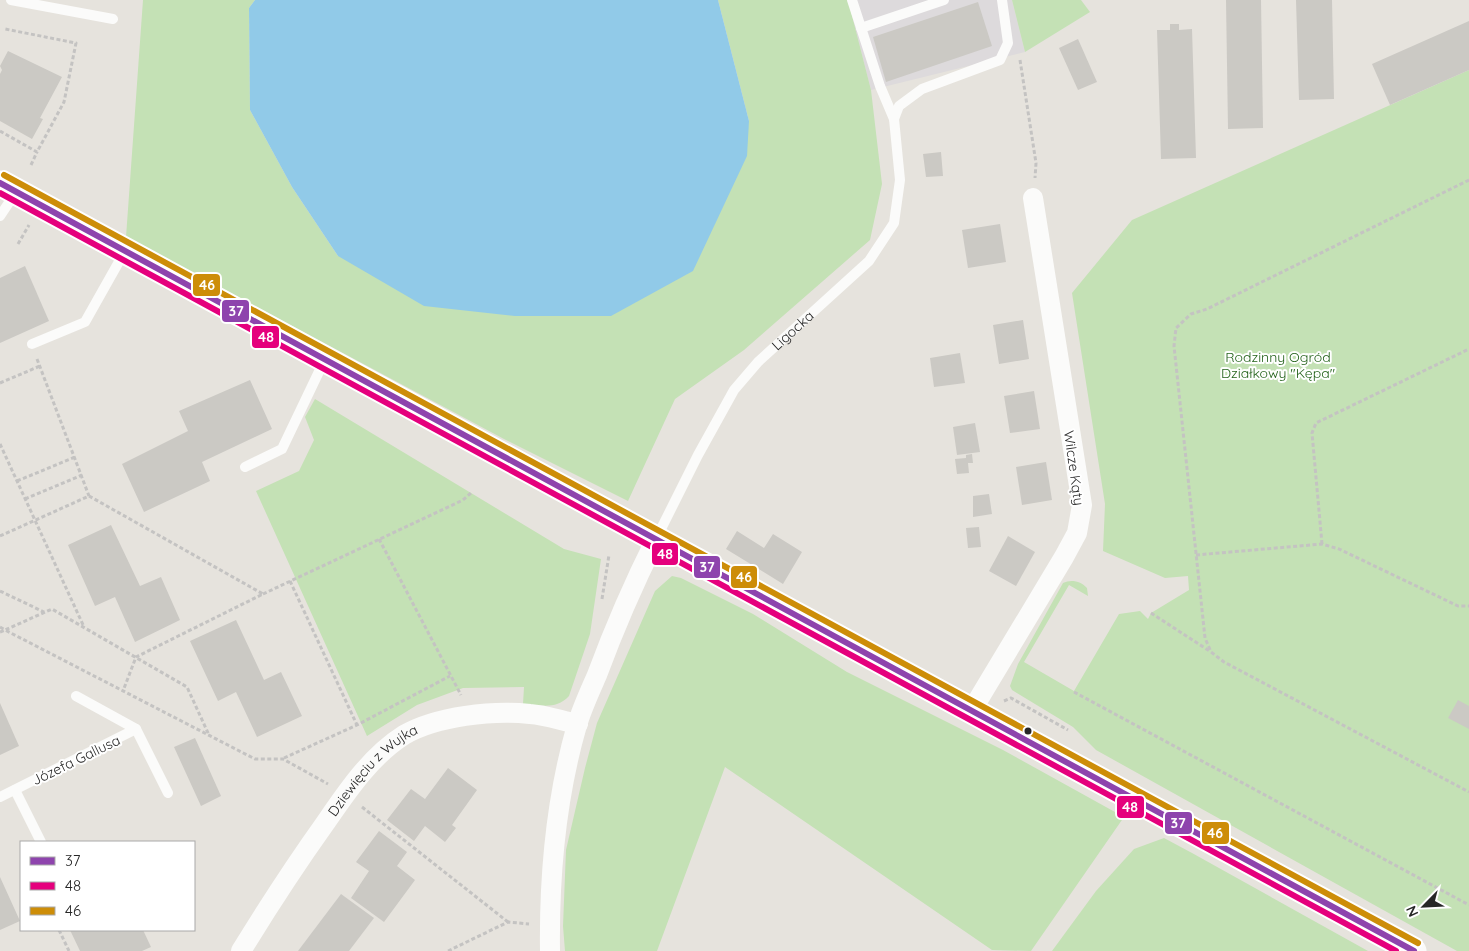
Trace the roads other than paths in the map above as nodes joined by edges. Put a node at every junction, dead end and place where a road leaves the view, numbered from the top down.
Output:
1 (11, 0) edge
2 (852, 0) edge
3 (944, 0) edge
4 (1002, 0) edge
5 (44, 3) edge
6 (114, 18) dead end
7 (861, 28) junction
8 (894, 118) junction
9 (8, 187) edge
10 (1033, 198) road end
11 (0, 216) edge
12 (125, 250) junction
13 (32, 344) road end
14 (325, 358) junction
15 (245, 467) dead end
16 (656, 539) junction
17 (76, 696) dead end
18 (972, 710) junction
19 (578, 724) junction
20 (136, 730) junction
21 (15, 790) junction
22 (168, 793) dead end
23 (0, 797) edge
24 (40, 841) edge
25 (241, 951) edge
26 (550, 951) edge
27 (1414, 951) edge

1 - 5 lane
2 - 7 lane, Ligocka
3 - 7 lane
4 - 8 lane
5 - 6 lane
7 - 8 lane, Ligocka
8 - 16 lane, Ligocka
9 - 11 lane
9 - 12 street
10 - 18 street, Wilcze Kąty
12 - 13 lane
12 - 14 street
14 - 15 lane
14 - 16 street
16 - 18 street
16 - 19 street
17 - 20 lane
18 - 27 street
19 - 25 street, Dziewięciu z Wujka
19 - 26 street
20 - 21 lane, Józefa Gallusa
20 - 22 lane
21 - 23 lane, Józefa Gallusa
21 - 24 lane, Józefa Gallusa

